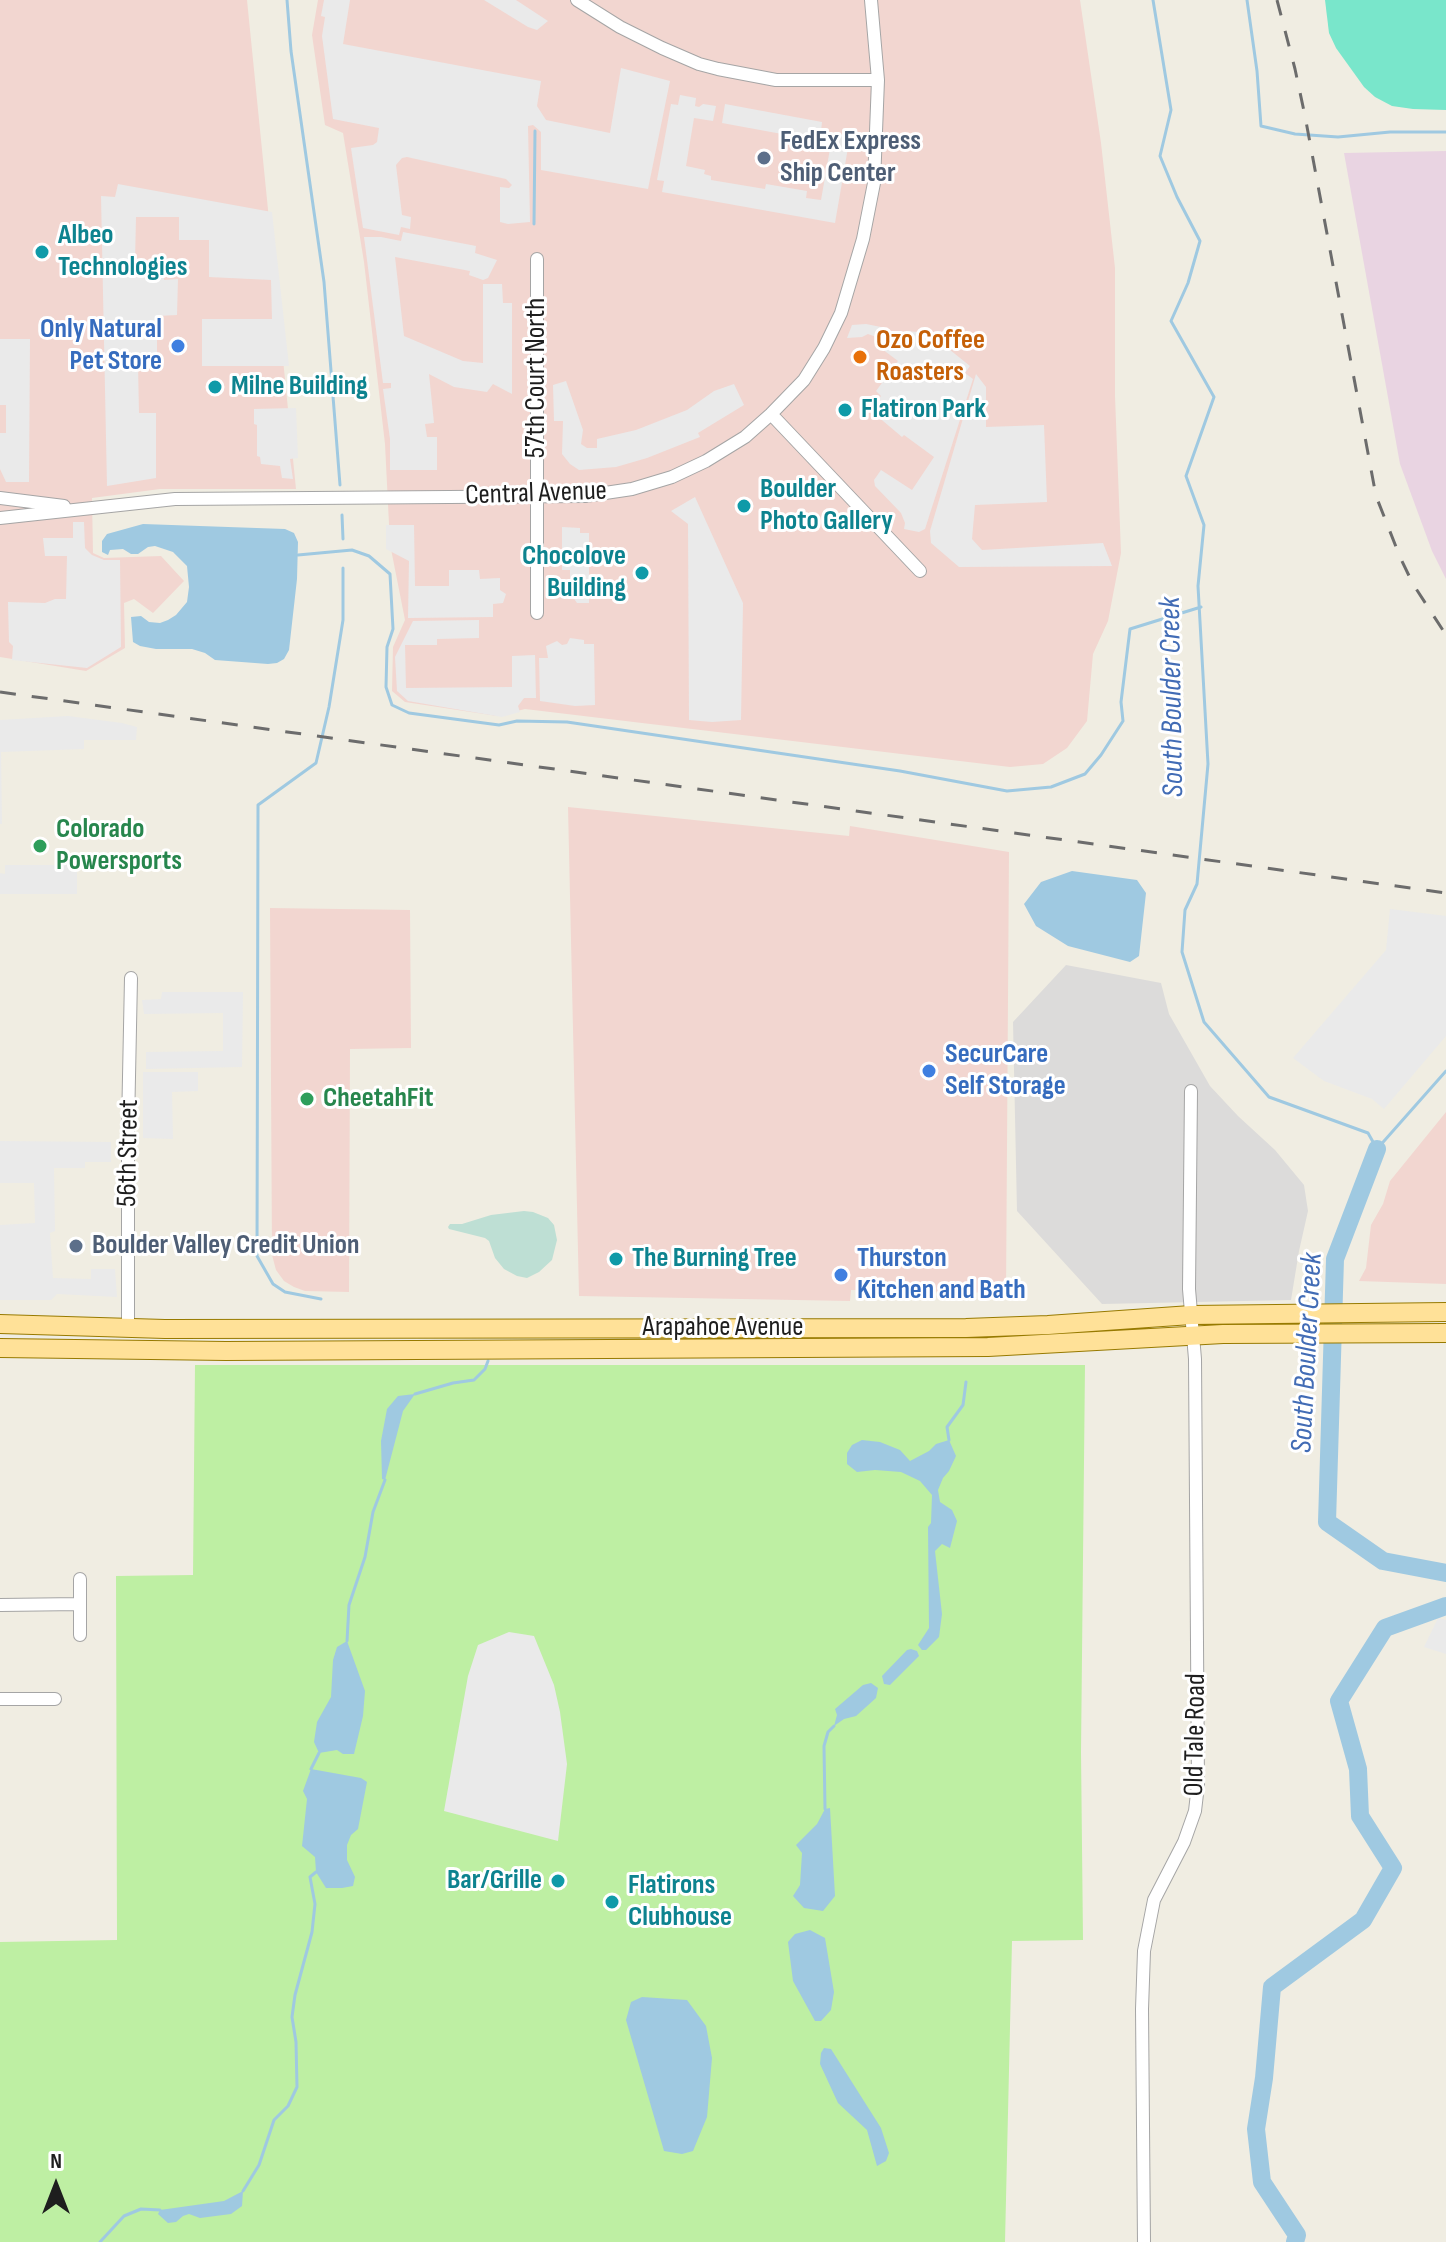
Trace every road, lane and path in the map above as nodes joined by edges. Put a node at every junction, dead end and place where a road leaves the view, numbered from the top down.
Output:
1 (577, 0) edge
2 (871, 0) edge
3 (878, 80) junction
4 (537, 259) dead end
5 (771, 414) junction
6 (537, 497) junction
7 (0, 498) edge
8 (79, 509) junction
9 (0, 518) edge
10 (920, 571) dead end
11 (537, 613) dead end
12 (131, 978) dead end
13 (1191, 1091) dead end
14 (1446, 1312) edge
15 (1191, 1315) junction
16 (0, 1324) edge
17 (128, 1329) junction
18 (1446, 1333) edge
19 (1193, 1335) junction
20 (0, 1348) edge
21 (80, 1579) dead end
22 (80, 1604) junction
23 (0, 1605) edge
24 (80, 1635) dead end
25 (0, 1699) edge
26 (55, 1699) dead end
27 (1144, 2242) edge

1 - 3 street
2 - 3 street, Central Avenue
3 - 5 street, Central Avenue
4 - 6 street, 57th Court North
5 - 6 street, Central Avenue
5 - 10 street
6 - 8 street, Central Avenue
6 - 11 street, 57th Court North
7 - 8 street, Central Avenue
8 - 9 street, Central Avenue
12 - 17 street, 56th Street
13 - 15 street, Old Tale Road
14 - 15 main road, Arapahoe Avenue
15 - 17 main road, Arapahoe Avenue
15 - 19 street, Old Tale Road
16 - 17 main road, Arapahoe Avenue
18 - 19 main road, Arapahoe Avenue
19 - 20 main road, Arapahoe Avenue
19 - 27 street, Old Tale Road
21 - 22 street
22 - 23 street
22 - 24 street
25 - 26 street

